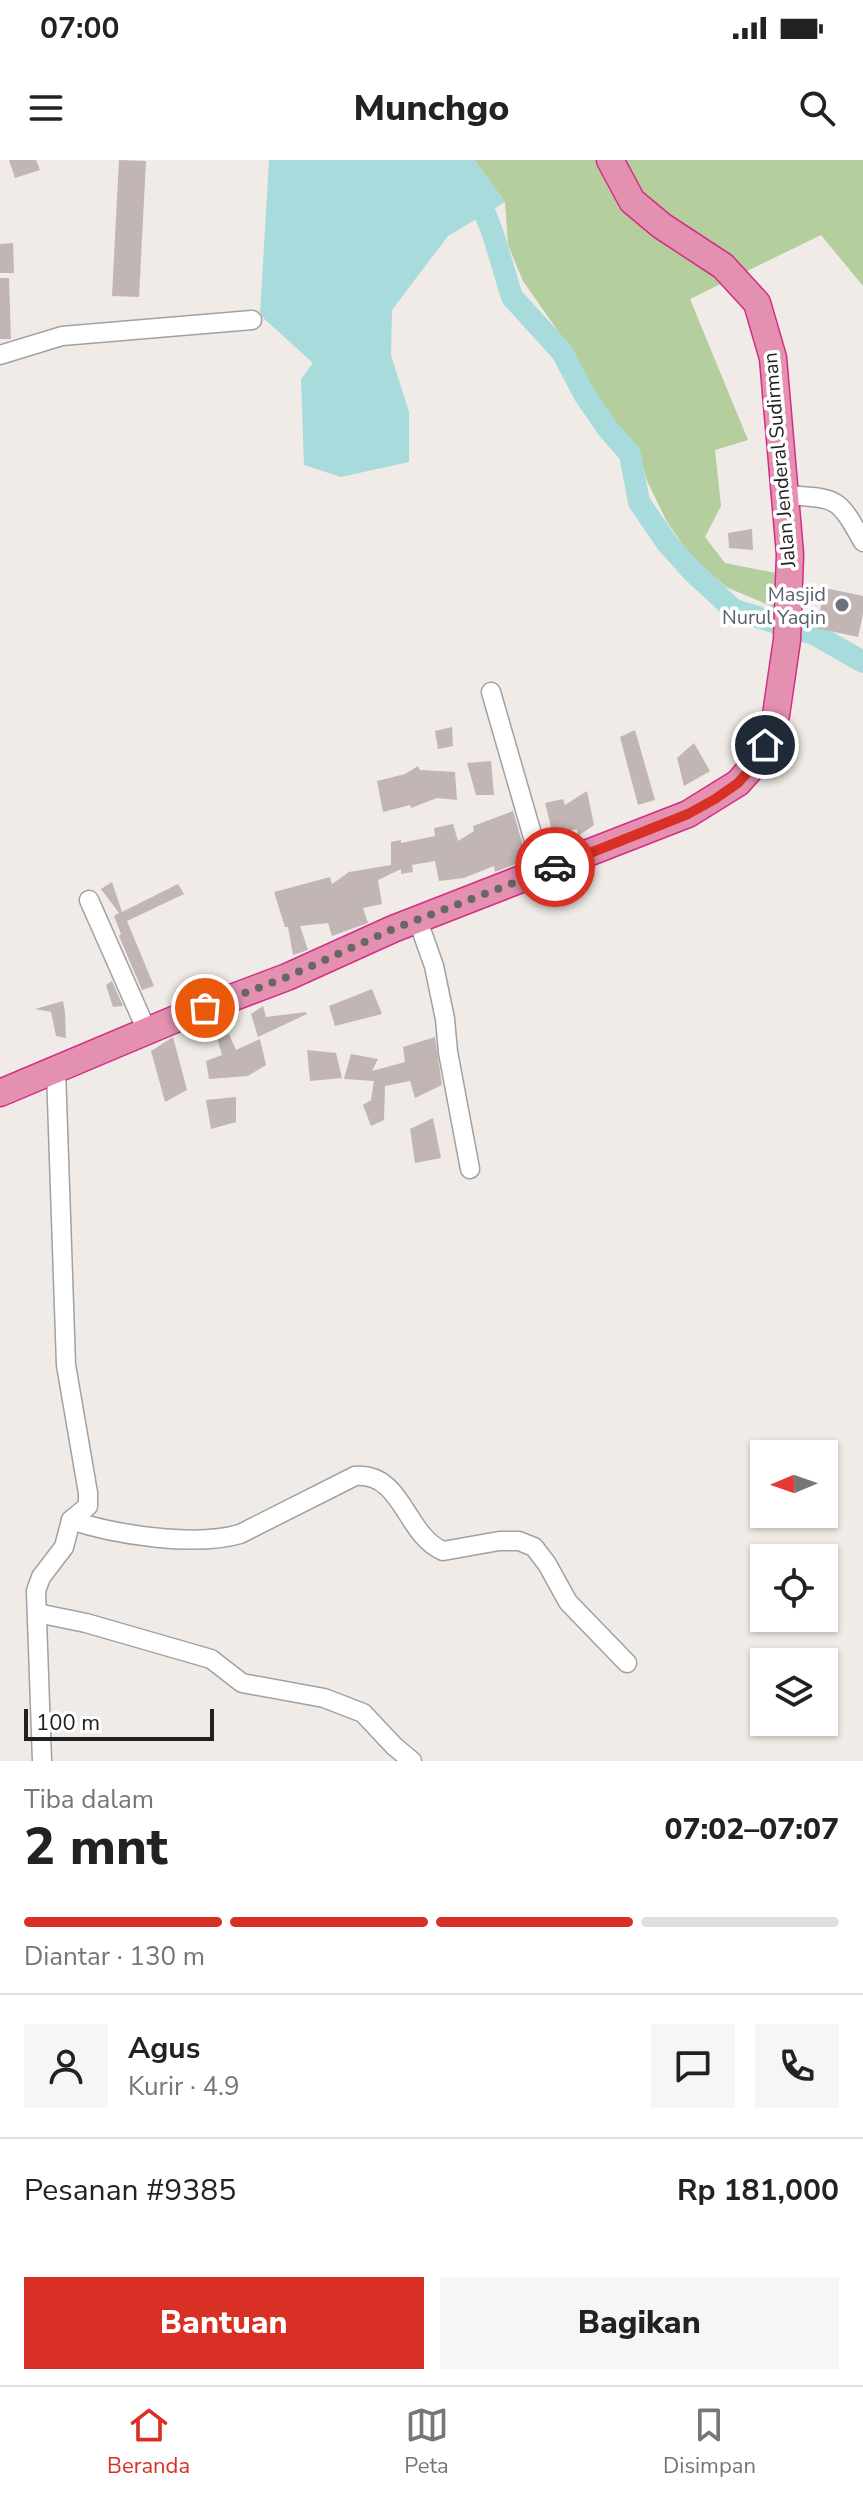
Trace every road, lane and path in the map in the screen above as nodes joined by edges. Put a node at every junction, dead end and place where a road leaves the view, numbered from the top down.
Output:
1 (610, 160) edge
2 (252, 320) dead end
3 (0, 355) edge
4 (785, 495) junction
5 (863, 542) edge
6 (491, 692) dead end
7 (543, 872) junction
8 (89, 900) dead end
9 (418, 921) junction
10 (147, 1031) junction
11 (56, 1070) junction
12 (0, 1093) edge
13 (470, 1169) dead end
14 (71, 1520) junction
15 (37, 1613) junction
16 (627, 1663) dead end
17 (42, 1761) edge
18 (412, 1761) edge

1 - 4 highway, Jalan Jenderal Sudirman
2 - 3 street
4 - 5 street
4 - 7 highway, Jalan Jenderal Sudirman
6 - 7 street
7 - 9 highway, Jalan Jenderal Sudirman
8 - 10 street
9 - 10 highway, Jalan Jenderal Sudirman
9 - 13 street
10 - 11 highway, Jalan Jenderal Sudirman
11 - 12 highway, Jalan Jenderal Sudirman
11 - 14 street
14 - 15 street
14 - 16 street
15 - 17 street
15 - 18 street

